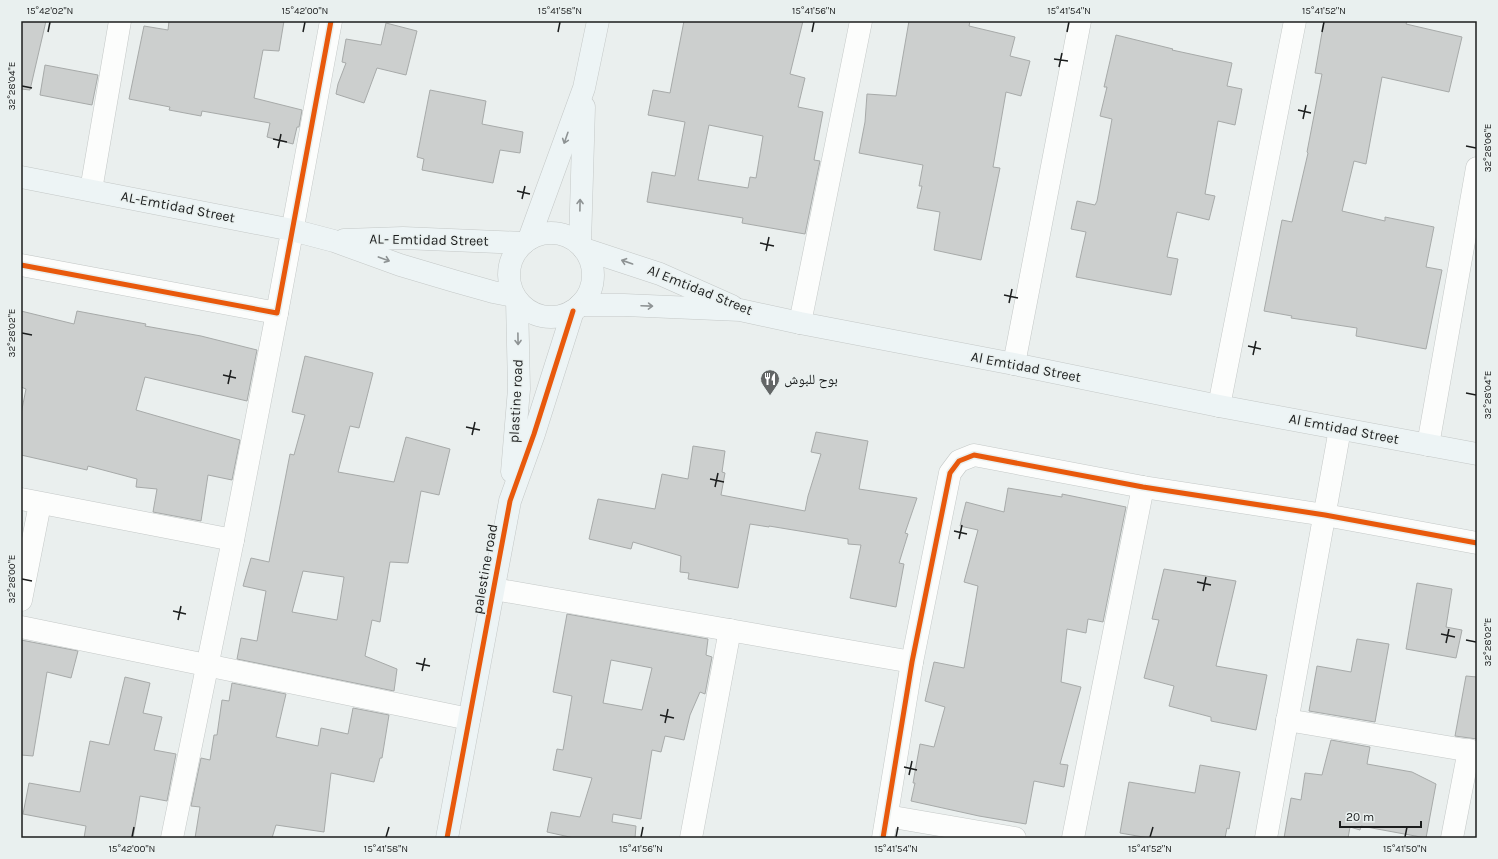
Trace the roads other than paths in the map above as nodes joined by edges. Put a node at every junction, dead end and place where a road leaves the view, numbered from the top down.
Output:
1 (120, 21) edge
2 (331, 21) edge
3 (598, 21) edge
4 (861, 21) edge
5 (1080, 21) edge
6 (1295, 21) edge
7 (584, 88) junction
8 (1477, 168) edge
9 (21, 176) edge
10 (91, 190) junction
11 (292, 230) junction
12 (334, 241) junction
13 (527, 241) junction
14 (582, 246) junction
15 (21, 265) edge
16 (516, 298) junction
17 (577, 308) junction
18 (740, 310) junction
19 (277, 313) junction
20 (800, 323) junction
21 (1014, 364) junction
22 (1219, 406) junction
23 (1340, 429) junction
24 (1428, 445) junction
25 (1477, 454) edge
26 (1143, 487) junction
27 (510, 501) junction
28 (31, 502) edge
29 (1325, 515) junction
30 (233, 540) junction
31 (1477, 544) edge
32 (494, 589) junction
33 (21, 600) edge
34 (21, 627) edge
35 (730, 630) junction
36 (912, 662) junction
37 (207, 665) junction
38 (469, 719) junction
39 (1287, 720) junction
40 (1473, 751) edge
41 (887, 816) junction
42 (172, 838) edge
43 (446, 838) edge
44 (691, 838) edge
45 (883, 838) edge
46 (1015, 838) edge
47 (1073, 838) edge
48 (1266, 838) edge
49 (1452, 838) edge

1 - 10 street
2 - 11 street
3 - 7 street
4 - 20 street
5 - 21 street
6 - 22 street
7 -> 13 street
14 -> 7 street
8 - 24 street
9 - 10 street, AL-Emtidad Street
10 - 11 street, AL-Emtidad Street
11 - 12 street, AL-Emtidad Street
11 - 19 street
12 - 13 street, AL- Emtidad Street
12 -> 16 street
13 - 14 street
13 - 16 street
14 - 17 street
18 -> 14 street, Al Emtidad Street
15 - 19 street
16 - 17 street
16 -> 27 street, plastine road
17 -> 18 street
17 - 27 street, palestine road
18 - 20 street, Al Emtidad Street
19 - 30 street
20 - 21 street, Al Emtidad Street
21 - 22 street, Al Emtidad Street
22 - 23 street, Al Emtidad Street
23 - 24 street, Al Emtidad Street
23 - 29 street
24 - 25 street, Al Emtidad Street
26 - 29 street
26 - 36 street
26 - 47 street
27 - 32 street, palestine road
28 - 30 street
28 - 33 street
29 - 31 street
29 - 39 street
30 - 37 street
32 - 35 street
32 - 38 street, palestine road
34 - 37 street
35 - 36 street
35 - 44 street
36 - 41 street
37 - 38 street
37 - 42 street
38 - 43 street, palestine road
39 - 40 street
39 - 48 street
40 - 49 street
41 - 45 street
41 - 46 street

